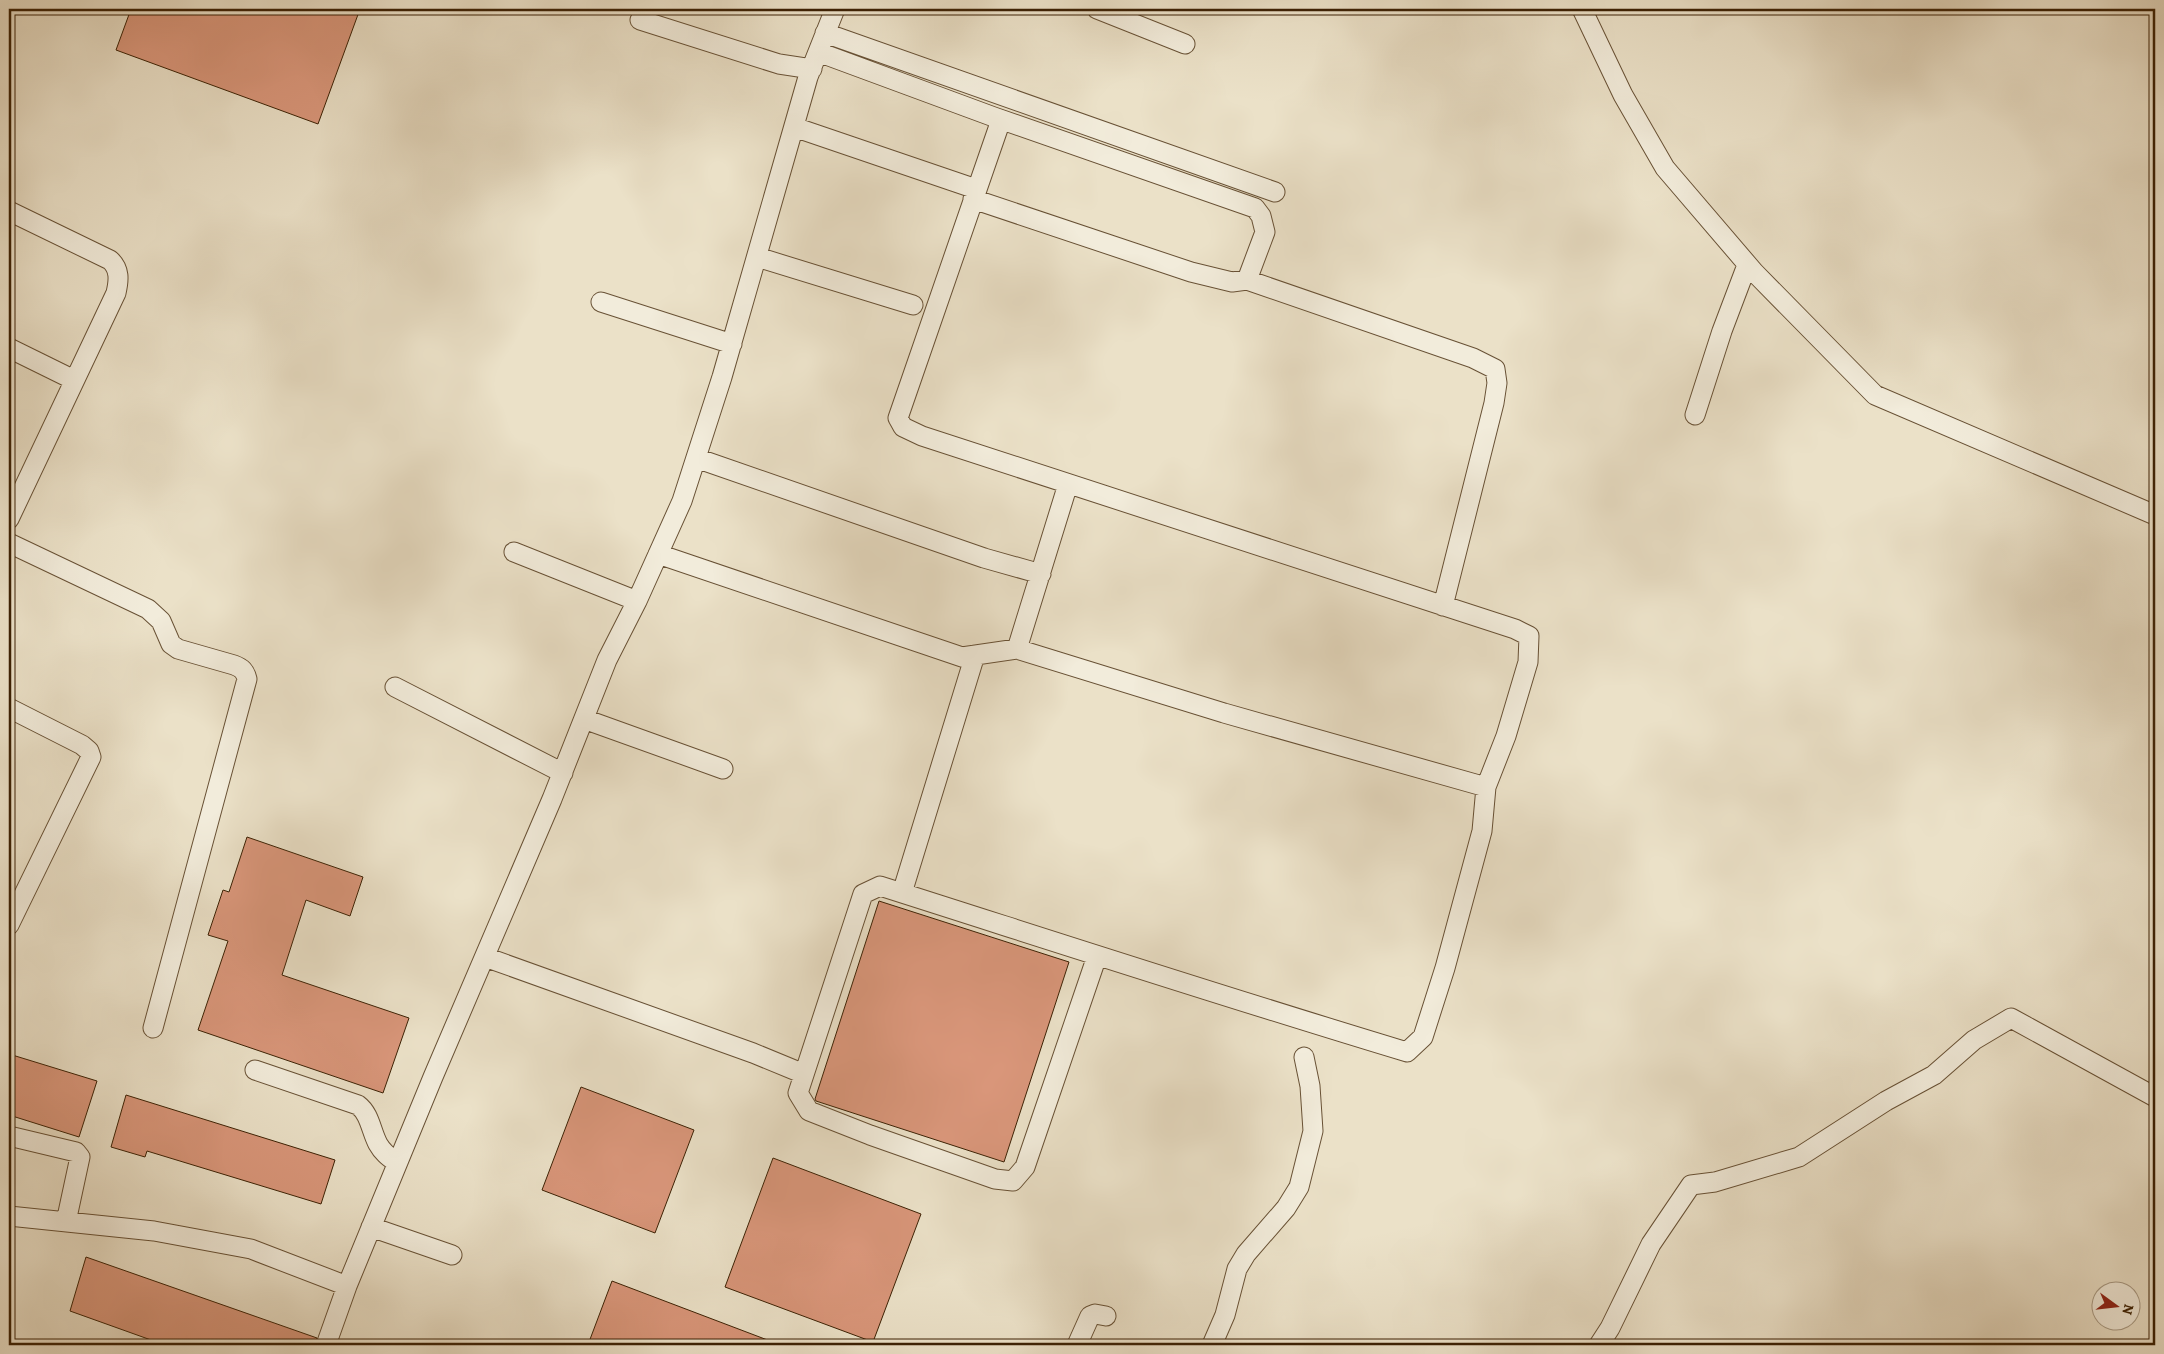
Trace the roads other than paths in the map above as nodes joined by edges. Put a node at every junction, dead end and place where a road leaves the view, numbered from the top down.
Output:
1 (835, 9) edge
2 (1582, 9) edge
3 (1108, 11) edge
4 (640, 20) dead end
5 (825, 33) junction
6 (1185, 44) dead end
7 (815, 60) junction
8 (1001, 120) junction
9 (794, 127) junction
10 (1275, 192) dead end
11 (974, 194) junction
12 (9, 211) edge
13 (757, 257) junction
14 (1748, 265) junction
15 (1247, 280) junction
16 (602, 302) dead end
17 (913, 305) dead end
18 (732, 344) junction
19 (9, 348) edge
20 (74, 380) junction
21 (1695, 415) dead end
22 (696, 458) junction
23 (1068, 484) junction
24 (2155, 515) edge
25 (9, 519) edge
26 (9, 542) edge
27 (514, 552) dead end
28 (658, 554) junction
29 (1041, 574) junction
30 (637, 601) junction
31 (1443, 606) junction
32 (1017, 649) junction
33 (974, 655) junction
34 (396, 687) dead end
35 (9, 708) edge
36 (584, 719) junction
37 (723, 769) dead end
38 (563, 773) junction
39 (1486, 787) junction
40 (902, 893) junction
41 (9, 925) edge
42 (1097, 956) junction
43 (485, 957) junction
44 (153, 1028) dead end
45 (1304, 1057) dead end
46 (255, 1070) dead end
47 (804, 1074) junction
48 (2155, 1097) edge
49 (9, 1136) edge
50 (398, 1164) junction
51 (9, 1216) edge
52 (66, 1222) junction
53 (371, 1227) junction
54 (452, 1256) dead end
55 (347, 1286) junction
56 (1106, 1316) dead end
57 (326, 1345) edge
58 (1077, 1345) edge
59 (1212, 1345) edge
60 (1600, 1345) edge

1 - 5 street
2 - 14 street
3 - 6 street
4 - 7 street
5 - 7 street
5 - 10 street
7 - 8 street
7 - 9 street
8 - 11 street
8 - 15 street
9 - 11 street
9 - 13 street
11 - 15 street
11 - 23 street
12 - 20 street
13 - 17 street
13 - 18 street
14 - 21 street
14 - 24 street
15 - 31 street
16 - 18 street
18 - 22 street
19 - 20 street
20 - 25 street
22 - 28 street
22 - 29 street
23 - 29 street
23 - 31 street
26 - 44 street
27 - 30 street
28 - 30 street
28 - 33 street
29 - 32 street
30 - 36 street
31 - 39 street
32 - 33 street
32 - 39 street
33 - 40 street
34 - 38 street
35 - 41 street
36 - 37 street
36 - 38 street
38 - 43 street
39 - 42 street
40 - 42 street
40 - 47 street
42 - 47 street
43 - 47 street
43 - 50 street
45 - 59 street
46 - 50 street
48 - 60 street
49 - 52 street
50 - 53 street
51 - 52 street
52 - 55 street
53 - 54 street
53 - 55 street
55 - 57 street
56 - 58 street

